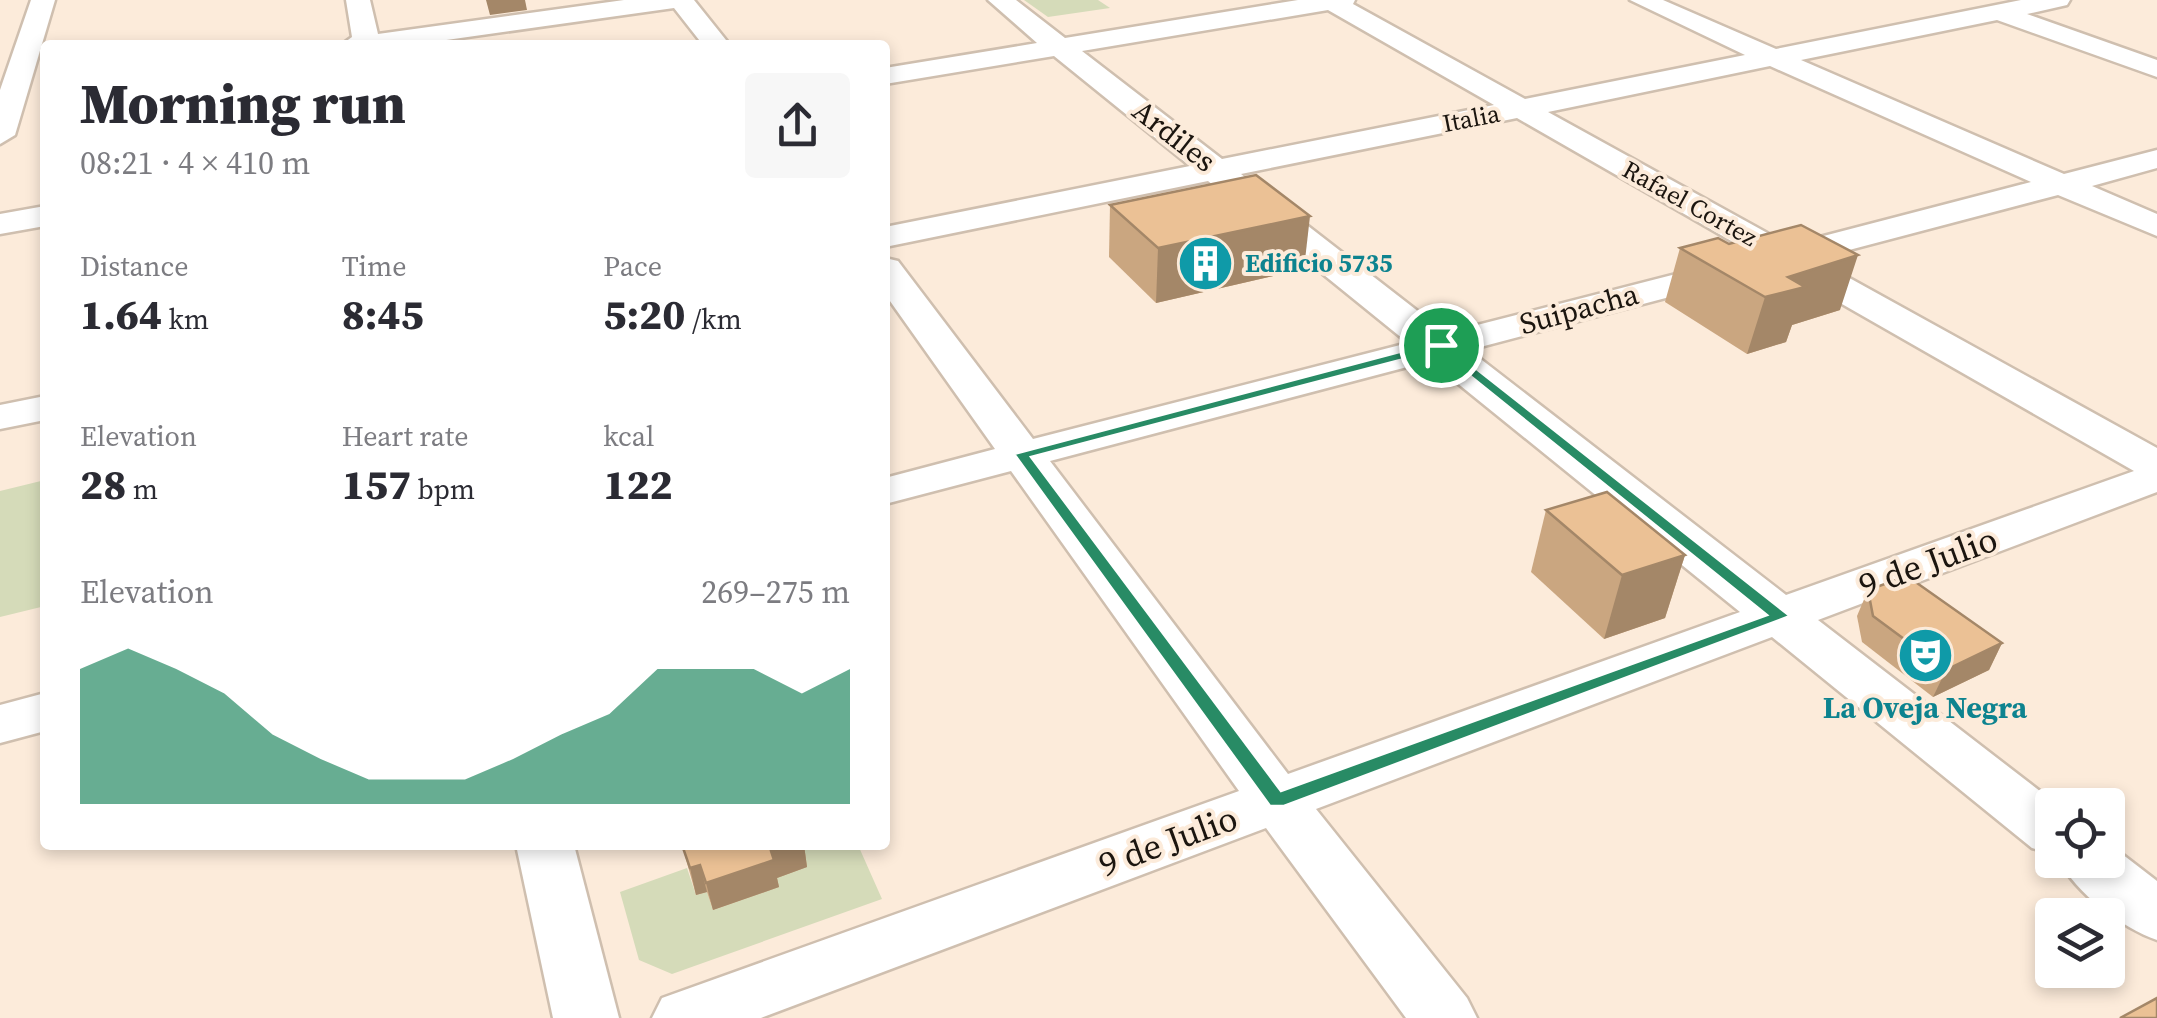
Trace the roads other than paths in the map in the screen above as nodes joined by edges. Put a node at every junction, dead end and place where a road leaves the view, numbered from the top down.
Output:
1 (43, 0) edge
2 (358, 0) edge
3 (680, 0) edge
4 (1000, 0) edge
5 (1642, 0) edge
6 (1966, 0) edge
7 (2058, 0) edge
8 (1334, 1) edge
9 (1998, 12) junction
10 (363, 40) edge
11 (392, 40) edge
12 (712, 40) edge
13 (1057, 46) junction
14 (1770, 56) junction
15 (2157, 69) edge
16 (890, 75) edge
17 (40, 89) edge
18 (6, 94) edge
19 (1520, 108) junction
20 (0, 135) edge
21 (2157, 159) edge
22 (1216, 168) junction
23 (2061, 184) junction
24 (40, 217) edge
25 (0, 224) edge
26 (2157, 226) edge
27 (890, 236) edge
28 (1784, 256) junction
29 (890, 276) edge
30 (1441, 345) junction
31 (40, 409) edge
32 (0, 417) edge
33 (1022, 454) junction
34 (2157, 466) edge
35 (2157, 478) edge
36 (890, 489) edge
37 (1781, 616) junction
38 (40, 713) edge
39 (0, 724) edge
40 (1277, 801) junction
41 (2035, 818) edge
42 (546, 850) edge
43 (2111, 878) edge
44 (2157, 914) edge
45 (586, 1018) edge
46 (685, 1018) edge
47 (1444, 1018) edge

1 - 18 street
2 - 10 street
3 - 11 street
3 - 12 street
4 - 13 street, Ardiles
5 - 14 street
6 - 9 street
7 - 9 street, Italia
8 - 13 street
8 - 19 street, Rafael Cortez
9 - 14 street, Italia
9 - 15 street
13 - 16 street
13 - 22 street, Ardiles
14 - 19 street, Italia
14 - 23 street
17 - 18 street
18 - 20 street
19 - 22 street, Italia
19 - 28 street, Rafael Cortez
21 - 23 street, Suipacha
22 - 27 street, Italia
22 - 30 street, Ardiles
23 - 26 street
23 - 28 street, Suipacha
24 - 25 street
28 - 30 street, Suipacha
28 - 34 street, Rafael Cortez
29 - 33 street
30 - 33 street, Suipacha
30 - 37 street, Ardiles
31 - 32 street
33 - 36 street, Suipacha
33 - 40 street
35 - 37 street, 9 de Julio
37 - 40 street, 9 de Julio
37 - 41 street, Ardiles
38 - 39 street
40 - 46 street, 9 de Julio
40 - 47 street
42 - 45 street
43 - 44 street

